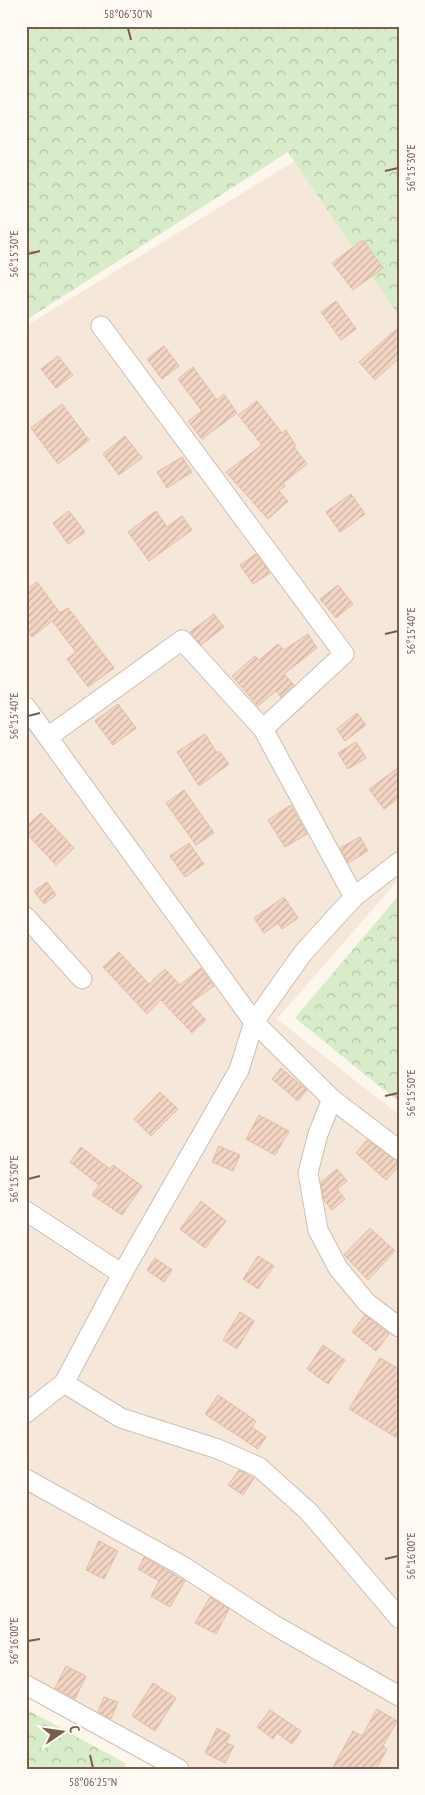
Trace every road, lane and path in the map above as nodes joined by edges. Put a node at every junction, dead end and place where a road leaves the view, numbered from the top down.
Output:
1 (101, 326) dead end
2 (26, 707) edge
3 (263, 729) junction
4 (48, 737) junction
5 (399, 862) edge
6 (354, 897) junction
7 (26, 917) edge
8 (82, 979) dead end
9 (254, 1022) junction
10 (332, 1100) junction
11 (399, 1150) edge
12 (26, 1211) edge
13 (122, 1274) junction
14 (399, 1327) edge
15 (64, 1383) junction
16 (26, 1413) edge
17 (26, 1479) edge
18 (399, 1618) edge
19 (26, 1685) edge
20 (399, 1696) edge
21 (179, 1769) edge

1 - 3 street
2 - 4 street
3 - 4 street
3 - 6 street
4 - 9 street
5 - 6 street
6 - 9 street
7 - 8 street
9 - 10 street
9 - 13 street
10 - 11 street
10 - 14 street
12 - 13 street
13 - 15 street
15 - 16 street
15 - 18 street
17 - 20 street
19 - 21 street

